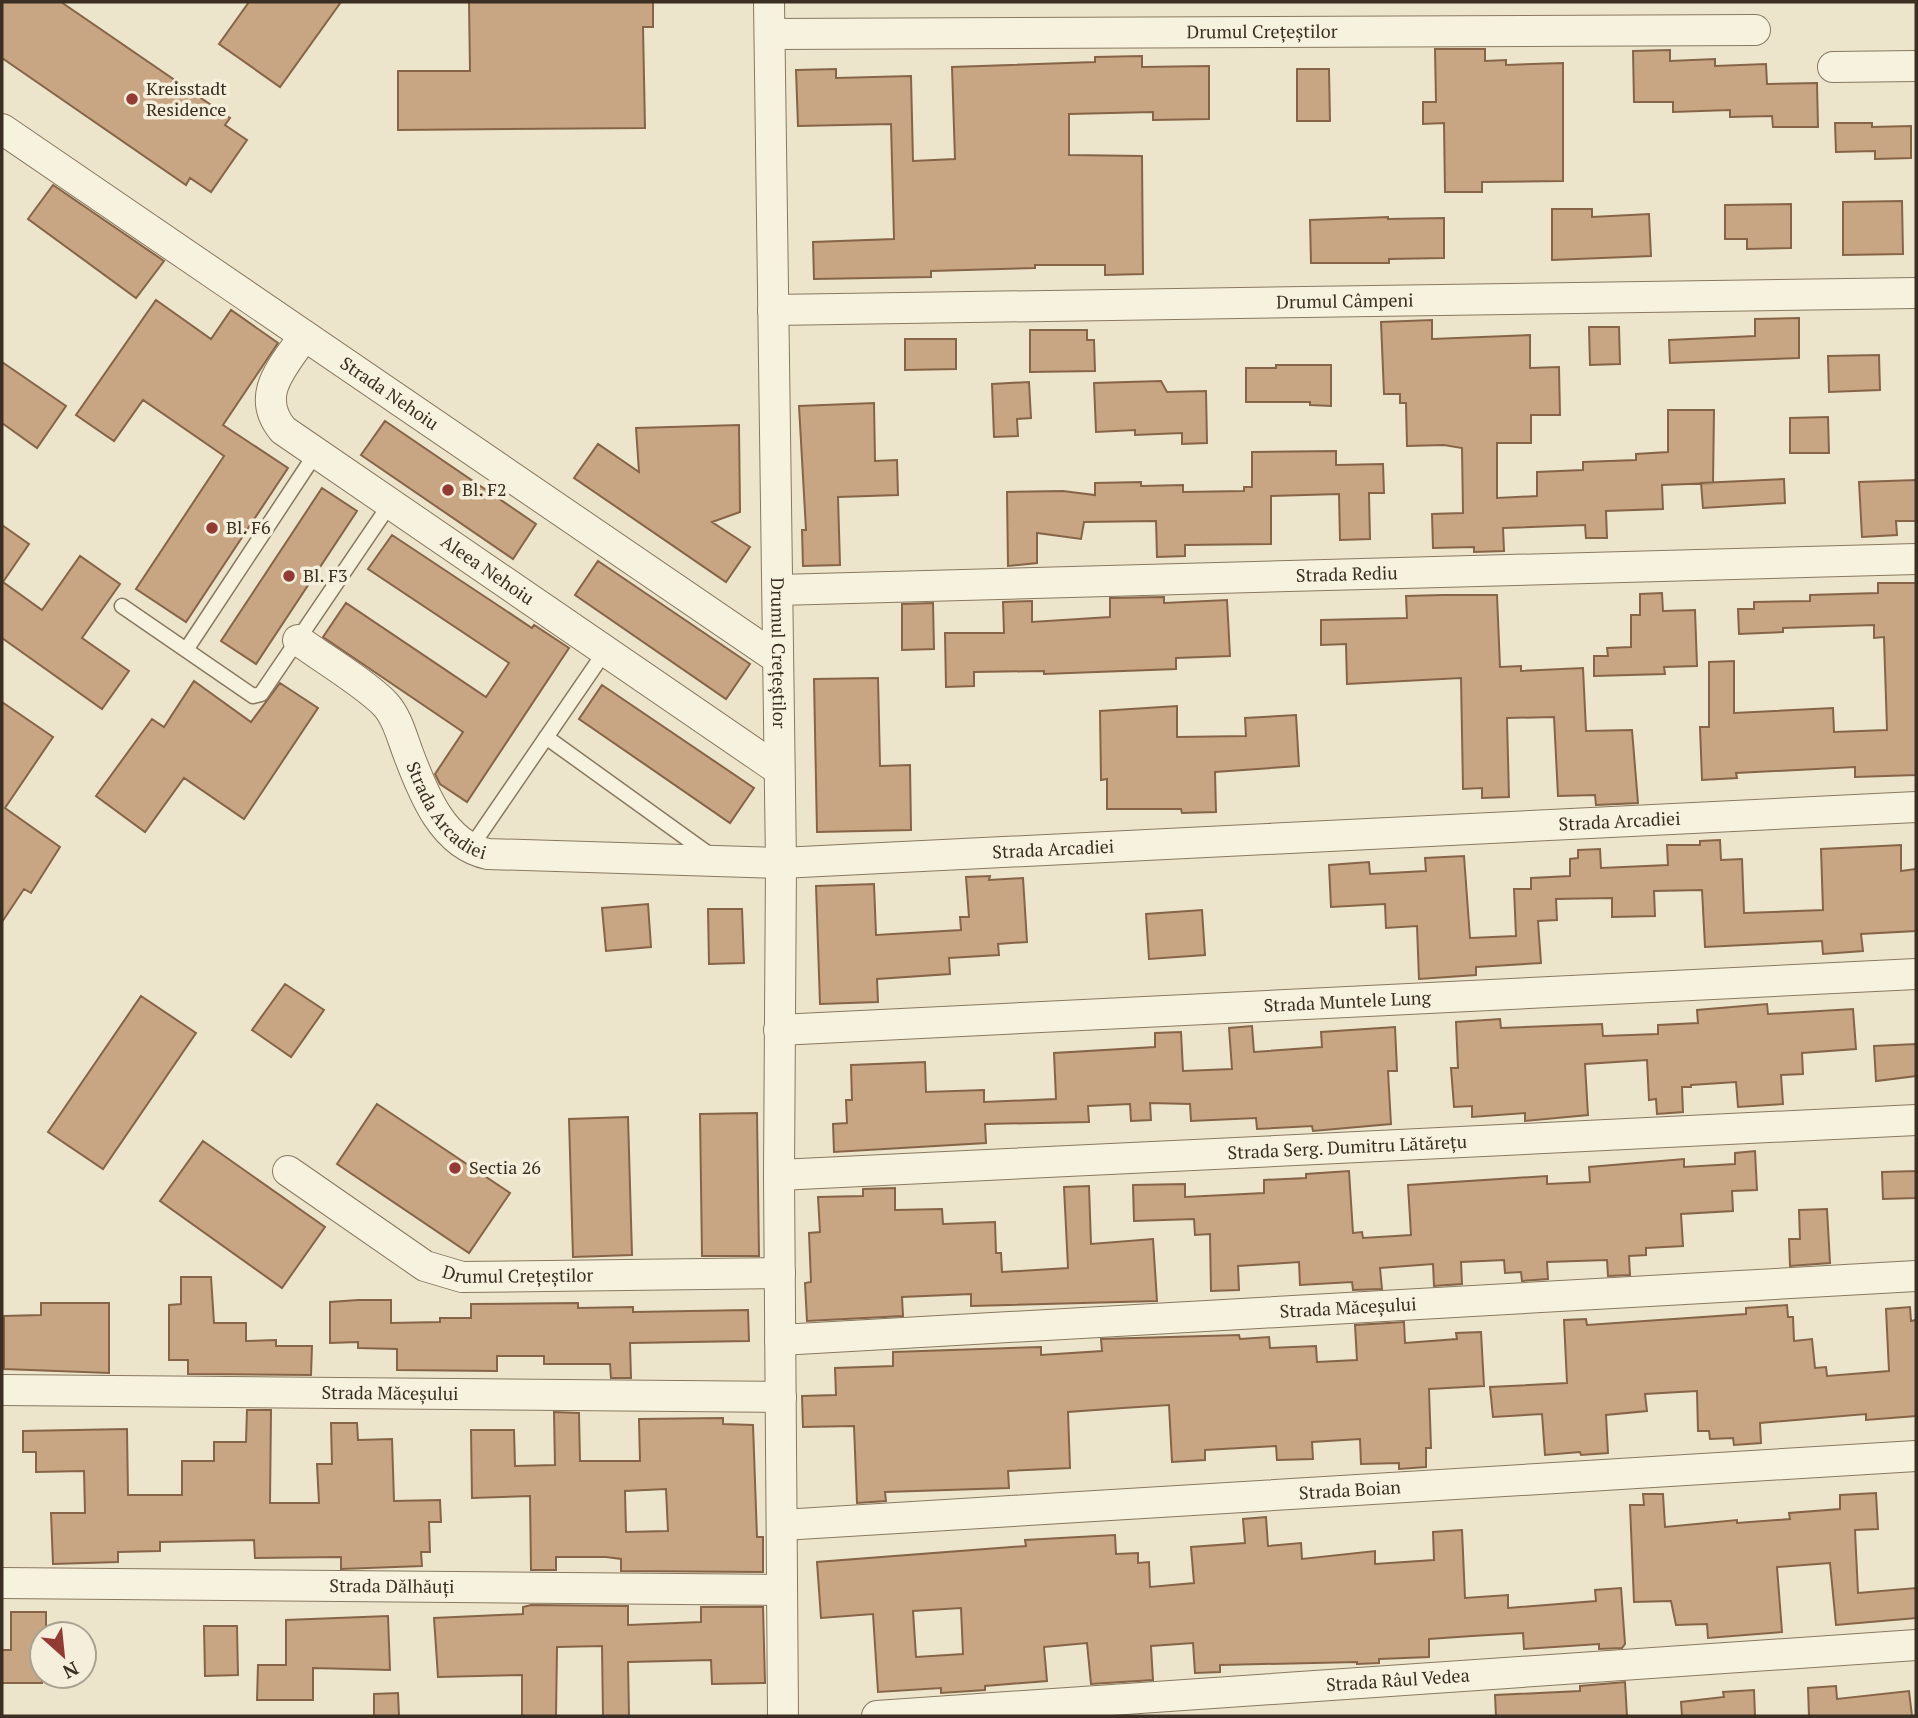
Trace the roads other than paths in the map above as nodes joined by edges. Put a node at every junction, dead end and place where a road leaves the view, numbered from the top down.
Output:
1 (769, 2) edge
2 (1755, 30) dead end
3 (770, 34) junction
4 (1916, 66) edge
5 (1833, 67) dead end
6 (2, 129) edge
7 (1916, 293) edge
8 (773, 310) junction
9 (304, 336) junction
10 (316, 453) junction
11 (390, 503) junction
12 (1916, 559) edge
13 (778, 590) junction
14 (122, 606) dead end
15 (298, 640) junction
16 (186, 650) junction
17 (606, 650) junction
18 (778, 659) junction
19 (547, 737) junction
20 (779, 770) junction
21 (1916, 807) edge
22 (469, 850) junction
23 (717, 861) junction
24 (781, 863) junction
25 (1916, 974) edge
26 (779, 1030) junction
27 (1916, 1120) edge
28 (288, 1171) dead end
29 (779, 1175) junction
30 (779, 1273) junction
31 (1916, 1276) edge
32 (780, 1340) junction
33 (2, 1390) edge
34 (781, 1397) junction
35 (1916, 1456) edge
36 (782, 1525) junction
37 (2, 1583) edge
38 (782, 1590) junction
39 (1916, 1645) edge
40 (783, 1716) edge
41 (877, 1716) edge

1 - 3 street, Drumul Crețeștilor
2 - 3 street, Drumul Crețeștilor
3 - 8 street, Drumul Crețeștilor
4 - 5 street
6 - 9 street, Strada Nehoiu
7 - 8 street, Drumul Câmpeni
8 - 13 street, Drumul Crețeștilor
9 - 10 street, Aleea Nehoiu
9 - 18 street, Strada Nehoiu
10 - 11 street, Aleea Nehoiu
10 - 16 lane
11 - 15 lane
11 - 17 street, Aleea Nehoiu
12 - 13 street, Strada Rediu
13 - 18 street, Drumul Crețeștilor
14 - 16 lane
15 - 16 lane
15 - 22 street, Strada Arcadiei
17 - 19 lane
17 - 20 street, Aleea Nehoiu
18 - 20 street, Drumul Crețeștilor
19 - 22 lane
19 - 23 lane
20 - 24 street, Drumul Crețeștilor
21 - 24 street, Strada Arcadiei
22 - 23 street, Strada Arcadiei
23 - 24 street, Strada Arcadiei
24 - 26 street, Drumul Crețeștilor
25 - 26 street, Strada Muntele Lung
26 - 29 street, Drumul Crețeștilor
27 - 29 street, Strada Serg. Dumitru Lătărețu
28 - 30 street, Drumul Crețeștilor
29 - 30 street, Drumul Crețeștilor
30 - 32 street, Drumul Crețeștilor
31 - 32 street, Strada Măceșului
32 - 34 street, Drumul Crețeștilor
33 - 34 street, Strada Măceșului
34 - 36 street, Drumul Crețeștilor
35 - 36 street, Strada Boian
36 - 38 street, Drumul Crețeștilor
37 - 38 street, Strada Dălhăuți
38 - 40 street, Drumul Crețeștilor
39 - 41 street, Strada Râul Vedea

